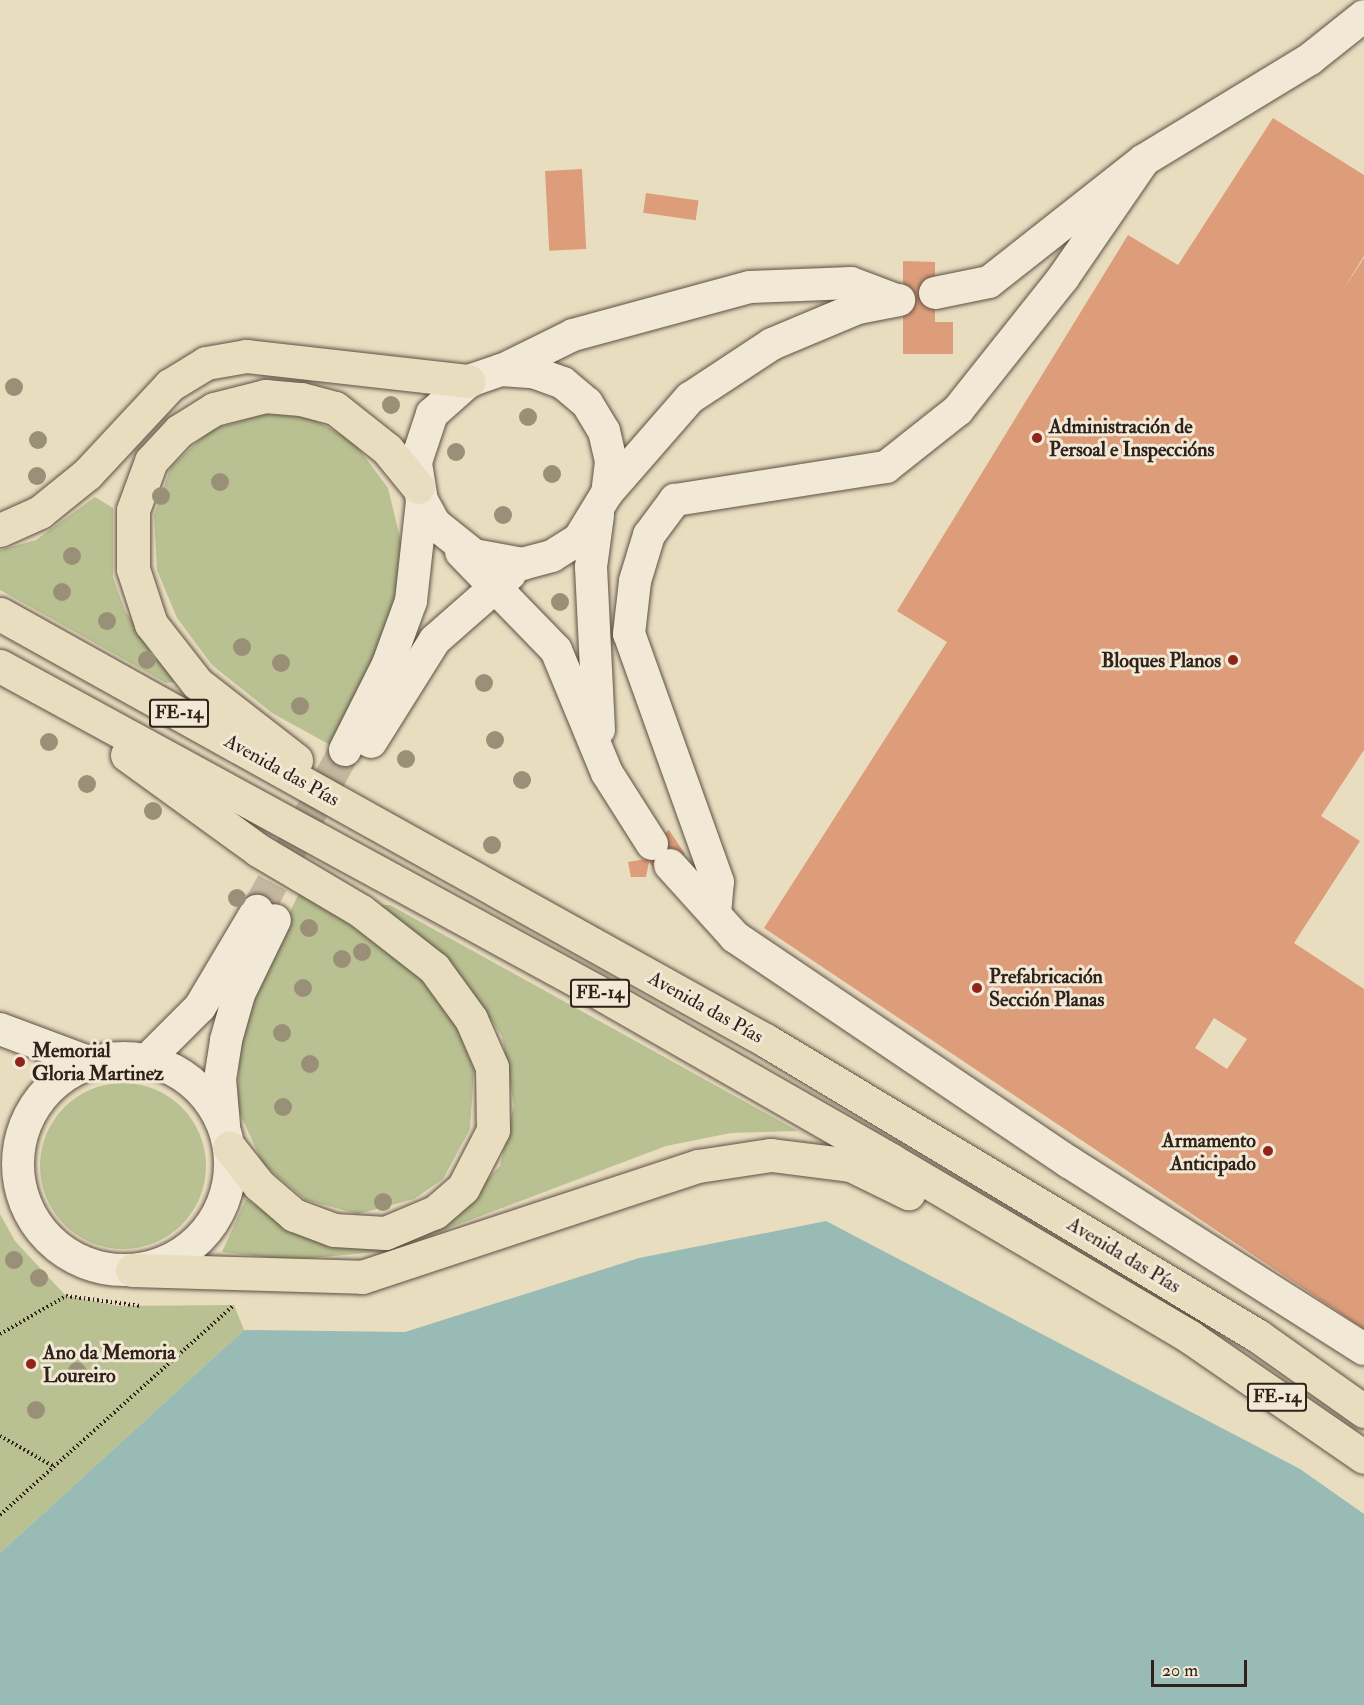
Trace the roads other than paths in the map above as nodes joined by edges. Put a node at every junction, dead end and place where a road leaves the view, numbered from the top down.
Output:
1 (1364, 16) edge
2 (1144, 160) junction
3 (935, 293) dead end
4 (501, 370) junction
5 (470, 381) junction
6 (420, 494) junction
7 (603, 504) junction
8 (0, 530) edge
9 (452, 542) junction
10 (523, 564) junction
11 (494, 588) junction
12 (0, 614) edge
13 (11, 672) edge
14 (601, 758) junction
15 (357, 811) junction
16 (715, 914) junction
17 (0, 1029) edge
18 (146, 1061) junction
19 (91, 1063) junction
20 (0, 1124) edge
21 (226, 1138) junction
22 (17, 1157) junction
23 (132, 1270) junction
24 (1190, 1337) junction
25 (1364, 1348) edge
26 (1364, 1411) edge
27 (1364, 1457) edge

1 - 2 street
2 - 3 street
2 - 16 street
4 - 5 street
4 - 7 street
4 - 7 street
5 - 6 street
5 - 8 highway
6 - 9 street
6 - 11 street
6 - 15 highway
7 - 10 street
7 - 14 street
9 - 10 street
9 - 11 street
10 - 11 street
11 - 14 street
12 - 15 highway, Avenida das Pías / FE-14
13 - 21 highway
13 - 24 highway, Avenida das Pías / FE-14
14 - 16 street
15 - 26 highway, Avenida das Pías / FE-14
16 - 25 street
17 - 19 street
18 - 19 street
18 - 21 street
18 - 21 street
19 - 22 street
20 - 22 street
21 - 23 street
22 - 23 street
23 - 24 highway
24 - 27 highway, Avenida das Pías / FE-14

